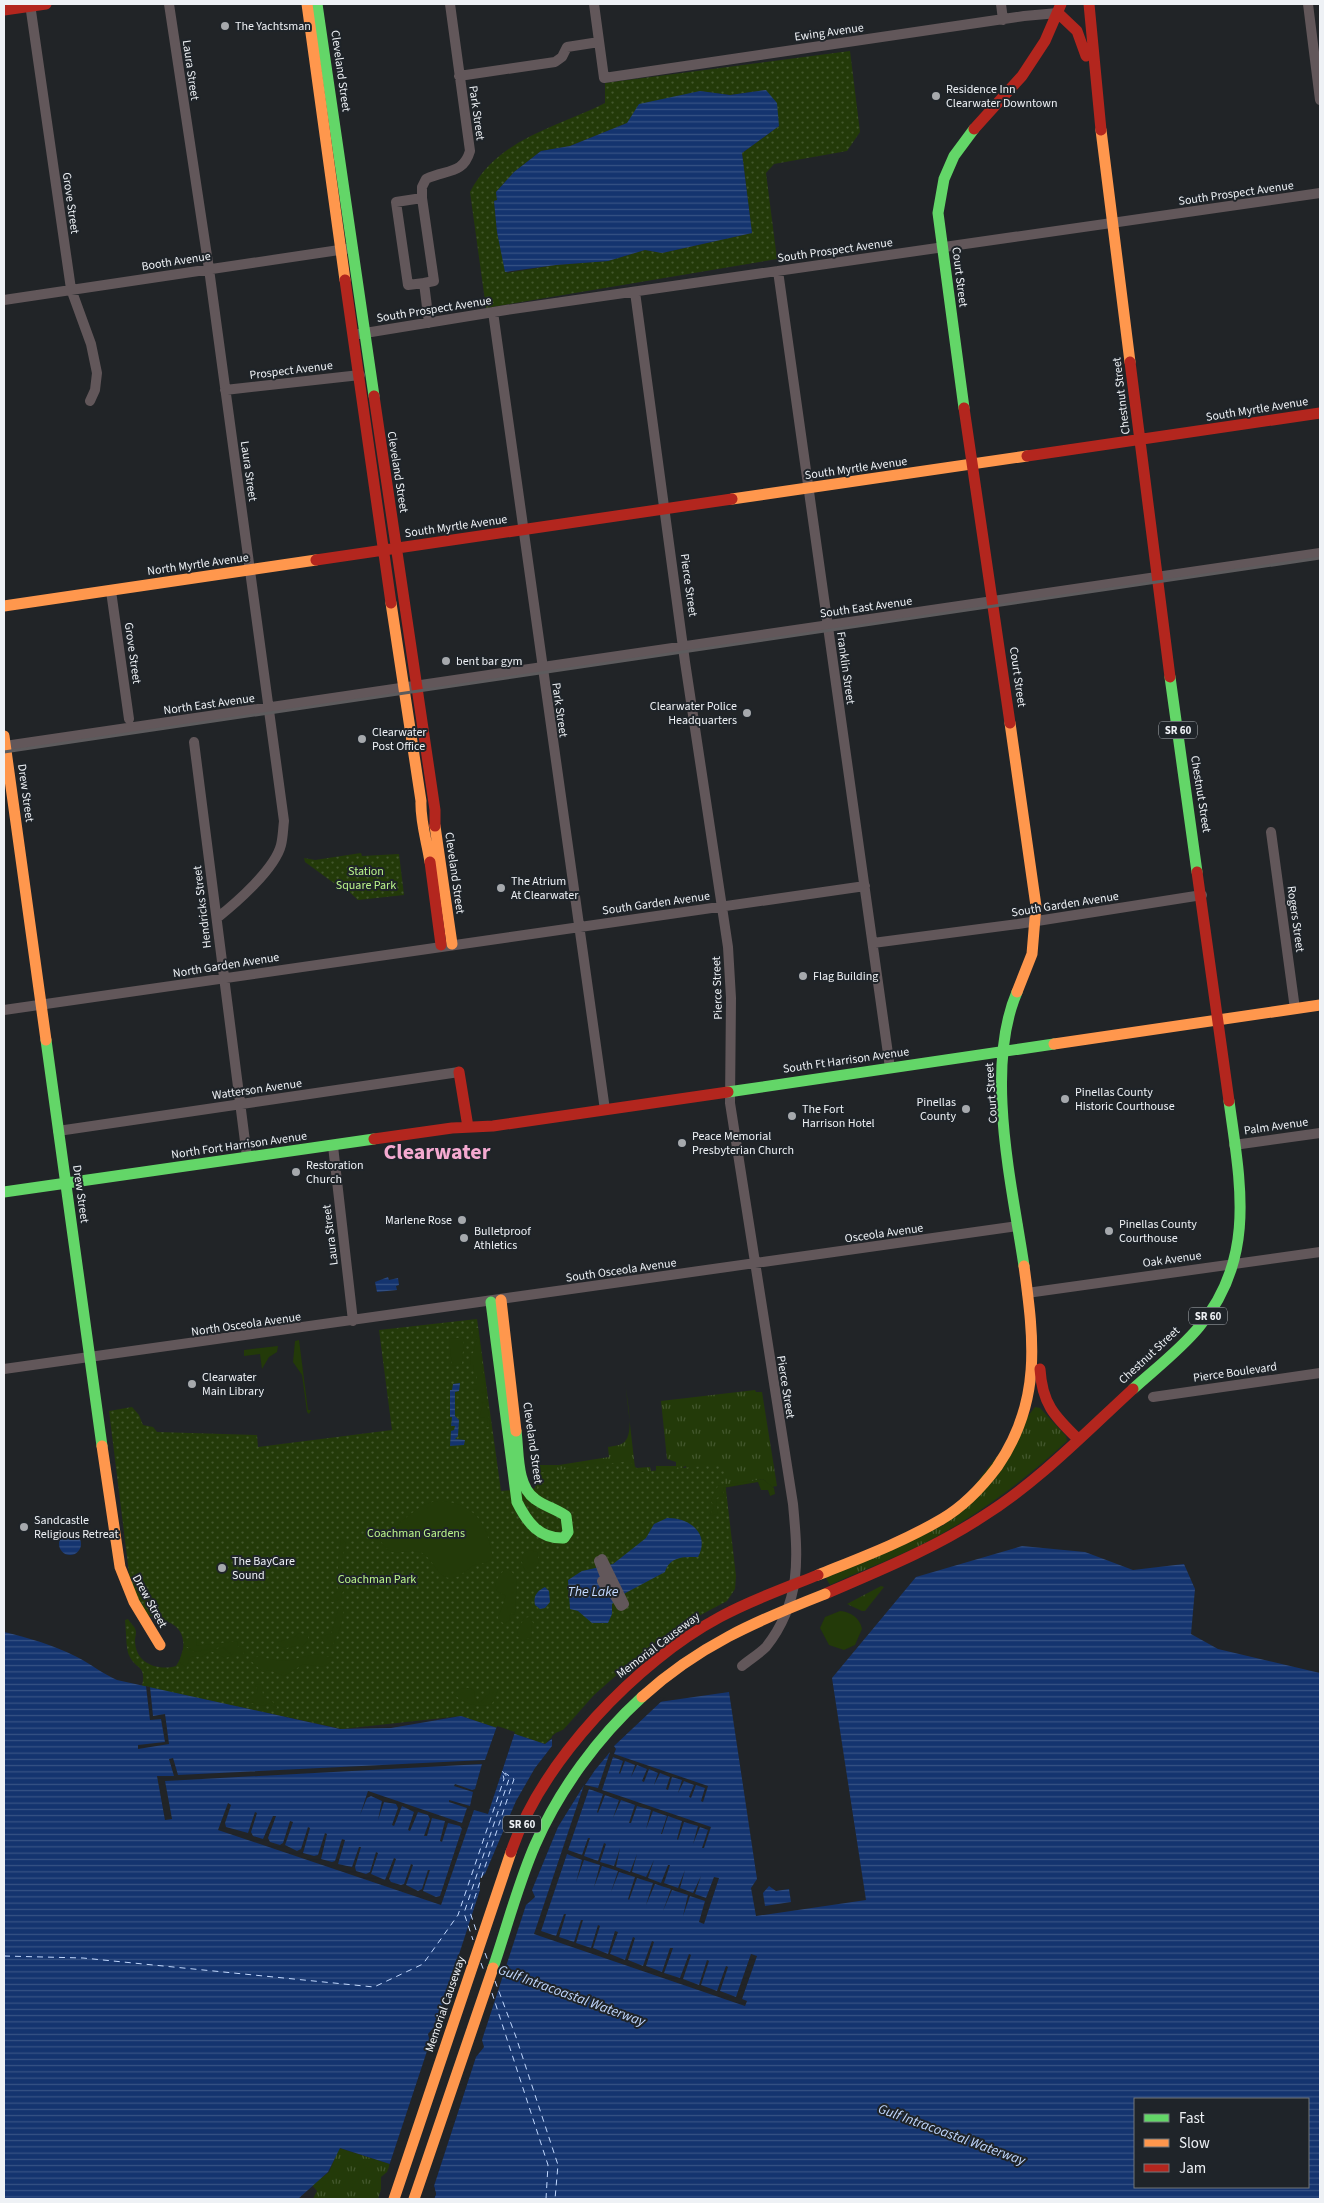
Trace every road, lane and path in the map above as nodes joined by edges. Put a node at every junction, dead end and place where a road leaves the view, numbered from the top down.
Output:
1 (46, 4) edge
2 (169, 4) edge
3 (307, 4) edge
4 (317, 4) edge
5 (450, 4) edge
6 (594, 4) edge
7 (1001, 4) edge
8 (1089, 4) edge
9 (1308, 4) edge
10 (30, 5) edge
11 (1059, 8) edge
12 (4, 10) edge
13 (1003, 20) junction
14 (1076, 28) junction
15 (599, 42) junction
16 (459, 76) junction
17 (1022, 76) junction
18 (1320, 100) edge
19 (1098, 104) junction
20 (1320, 193) edge
21 (422, 198) junction
22 (1113, 224) junction
23 (942, 248) junction
24 (347, 249) junction
25 (209, 269) junction
26 (778, 271) junction
27 (424, 283) junction
28 (71, 290) junction
29 (635, 292) junction
30 (4, 300) edge
31 (493, 312) junction
32 (429, 323) junction
33 (359, 334) junction
34 (360, 375) junction
35 (225, 390) junction
36 (90, 401) dead end
37 (1320, 413) edge
38 (1141, 440) junction
39 (973, 464) junction
40 (808, 489) junction
41 (666, 509) junction
42 (522, 530) junction
43 (396, 549) junction
44 (383, 551) junction
45 (1320, 554) edge
46 (250, 570) junction
47 (1158, 577) junction
48 (111, 591) junction
49 (993, 601) junction
50 (4, 606) edge
51 (828, 626) junction
52 (685, 647) junction
53 (542, 668) junction
54 (416, 686) junction
55 (403, 688) junction
56 (270, 708) junction
57 (129, 719) dead end
58 (4, 741) edge
59 (194, 742) dead end
60 (1271, 832) dead end
61 (864, 886) junction
62 (1202, 895) junction
63 (722, 906) junction
64 (217, 918) junction
65 (1036, 921) junction
66 (578, 926) junction
67 (872, 943) junction
68 (446, 945) junction
69 (223, 978) junction
70 (41, 1004) junction
71 (1320, 1005) edge
72 (1295, 1008) junction
73 (4, 1010) edge
74 (1218, 1019) junction
75 (1002, 1050) junction
76 (890, 1068) junction
77 (459, 1072) joint
78 (729, 1092) junction
79 (240, 1104) junction
80 (604, 1110) junction
81 (473, 1127) junction
82 (58, 1131) junction
83 (1320, 1133) edge
84 (1234, 1144) junction
85 (332, 1146) junction
86 (247, 1157) junction
87 (66, 1183) junction
88 (4, 1192) edge
89 (1018, 1226) junction
90 (1320, 1252) edge
91 (1320, 1256) edge
92 (1233, 1263) junction
93 (754, 1264) junction
94 (1027, 1293) junction
95 (496, 1301) junction
96 (353, 1321) junction
97 (90, 1357) junction
98 (4, 1369) edge
99 (1320, 1373) edge
100 (1031, 1389) joint
101 (1153, 1396) dead end
102 (1078, 1439) junction
103 (538, 1502) junction
104 (527, 1520) junction
105 (160, 1645) dead end
106 (742, 1666) dead end
107 (394, 2199) edge
108 (414, 2199) edge

1 - 10 main road
2 - 25 street, Laura Street
3 - 24 main road
4 - 24 main road, Cleveland Street
5 - 16 street, Park Street
6 - 15 street
7 - 13 street
8 - 19 main road, Chestnut Street
9 - 18 street
10 - 12 main road
10 - 28 street, Grove Street
11 - 13 street, Ewing Avenue
11 - 14 main road
11 - 17 main road, Court Street
13 - 15 street, Ewing Avenue
14 - 17 main road
14 - 19 main road
15 - 16 street
16 - 21 street, Park Street
17 - 23 main road, Court Street
19 - 22 main road, Chestnut Street
20 - 22 street, South Prospect Avenue
21 - 27 street
21 - 27 street
22 - 23 street, South Prospect Avenue
22 - 38 main road, Chestnut Street
23 - 26 street, South Prospect Avenue
23 - 39 main road, Court Street
24 - 25 street, Booth Avenue
24 - 33 main road, Cleveland Street
25 - 28 street, Booth Avenue
25 - 35 street, Laura Street
26 - 29 street, South Prospect Avenue
26 - 40 street, Franklin Street
27 - 32 street
28 - 30 street, Booth Avenue
28 - 36 street, Grove Street
29 - 31 street, South Prospect Avenue
29 - 41 street, Pierce Street
31 - 32 street, South Prospect Avenue
31 - 42 street, Park Street
32 - 33 street, South Prospect Avenue
33 - 34 main road, Cleveland Street
33 - 43 main road, Cleveland Street
34 - 35 street, Prospect Avenue
34 - 44 main road, Cleveland Street
35 - 46 street, Laura Street
37 - 38 main road, South Myrtle Avenue
38 - 39 main road, South Myrtle Avenue
38 - 47 main road, Chestnut Street / SR 60
39 - 40 main road, South Myrtle Avenue
39 - 49 main road, Court Street / SR 60
40 - 41 main road, South Myrtle Avenue
40 - 51 street, Franklin Street
41 - 42 main road, South Myrtle Avenue
41 - 52 street, Pierce Street
42 - 43 main road, South Myrtle Avenue
42 - 53 street, Park Street
43 - 44 main road, North Myrtle Avenue
43 - 54 main road, Cleveland Street
44 - 46 main road, North Myrtle Avenue
44 - 55 main road, Cleveland Street
45 - 47 street, South East Avenue
46 - 48 main road, North Myrtle Avenue
46 - 56 street, Laura Street
47 - 49 street, South East Avenue
47 - 62 main road, Chestnut Street / SR 60
48 - 50 main road, North Myrtle Avenue
48 - 57 street, Grove Street
49 - 51 street, South East Avenue
49 - 65 main road, Court Street / SR 60
51 - 52 street, South East Avenue
51 - 61 street, Franklin Street
52 - 53 street, South East Avenue
52 - 63 street, Pierce Street
53 - 54 street, South East Avenue
53 - 66 street, Park Street
54 - 55 street, North East Avenue
54 - 68 main road, Cleveland Street
55 - 56 street, North East Avenue
55 - 68 main road, Cleveland Street
56 - 58 street, North East Avenue
56 - 64 street, Laura Street
58 - 70 main road, Drew Street
59 - 64 street, Hendricks Street
60 - 72 street, Rogers Street
61 - 63 street, South Garden Avenue
61 - 67 street, Franklin Street
62 - 65 street, South Garden Avenue
62 - 74 main road, Chestnut Street / SR 60
63 - 66 street, South Garden Avenue
63 - 78 street, Pierce Street
64 - 69 street, Hendricks Street
65 - 67 street, South Garden Avenue
65 - 75 main road, Court Street / SR 60
66 - 68 street, South Garden Avenue
66 - 80 street, Park Street
67 - 76 street, Franklin Street
68 - 69 street, North Garden Avenue
69 - 70 street, North Garden Avenue
69 - 79 street, Hendricks Street
70 - 73 street, North Garden Avenue
70 - 82 main road, Drew Street
71 - 72 main road, South Ft Harrison Avenue
72 - 74 main road, South Ft Harrison Avenue
74 - 75 main road, South Ft Harrison Avenue
74 - 84 main road, Chestnut Street / SR 60
75 - 76 main road, South Ft Harrison Avenue
75 - 89 main road, Court Street / SR 60
76 - 78 main road, South Ft Harrison Avenue
77 - 79 street, Watterson Avenue
77 - 81 main road
78 - 80 main road, South Ft Harrison Avenue
78 - 93 street, Pierce Street
79 - 82 street, Watterson Avenue
79 - 86 street, Hendricks Street
80 - 81 main road, South Ft Harrison Avenue
81 - 85 main road, North Fort Harrison Avenue
82 - 87 main road, Drew Street
83 - 84 street, Palm Avenue
84 - 92 main road, Chestnut Street / SR 60
85 - 86 main road, North Fort Harrison Avenue
85 - 96 street, Laura Street
86 - 87 main road, North Fort Harrison Avenue
87 - 88 main road, North Fort Harrison Avenue
87 - 97 main road, Drew Street
89 - 93 street, Osceola Avenue
89 - 94 main road, Court Street / SR 60
90 - 91 street
90 - 92 street, Oak Avenue
92 - 94 street, Oak Avenue
92 - 102 main road, Chestnut Street / SR 60
93 - 95 street, South Osceola Avenue
93 - 106 street, Pierce Street
94 - 100 main road, Court Street / SR 60
94 - 102 main road
95 - 96 street, North Osceola Avenue
95 - 103 main road, Cleveland Street
95 - 104 main road, Cleveland Street
96 - 97 street, North Osceola Avenue
97 - 98 street, North Osceola Avenue
97 - 105 main road, Drew Street
99 - 101 street, Pierce Boulevard
100 - 107 main road, Memorial Causeway / SR 60, bridge
102 - 108 main road, SR 60, bridge
103 - 104 main road
103 - 104 main road, Cleveland Street

